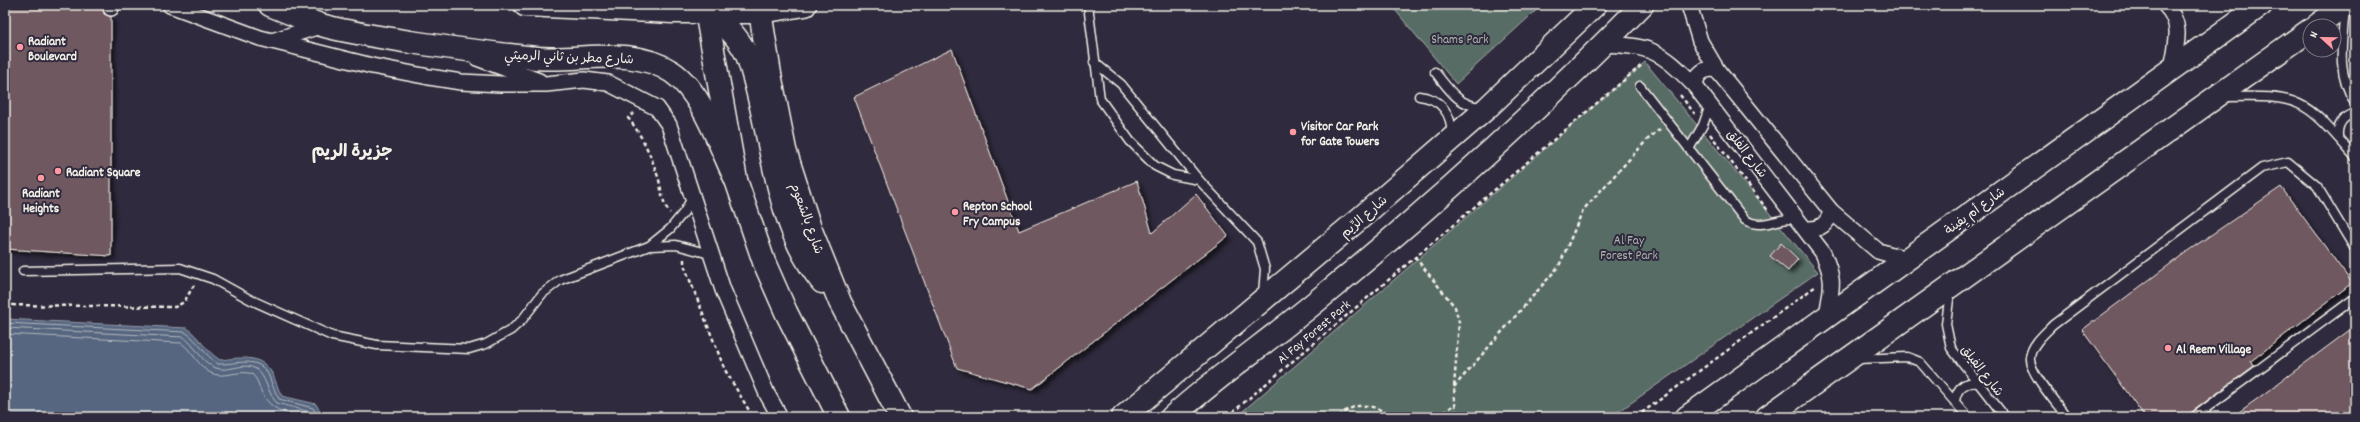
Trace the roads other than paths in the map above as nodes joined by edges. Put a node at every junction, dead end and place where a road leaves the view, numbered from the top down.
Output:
1 (170, 5) edge
2 (270, 5) edge
3 (524, 5) edge
4 (805, 5) edge
5 (1088, 5) edge
6 (1595, 5) edge
7 (1642, 5) edge
8 (1689, 5) edge
9 (2165, 5) edge
10 (2256, 5) edge
11 (2346, 5) edge
12 (705, 8) edge
13 (760, 8) edge
14 (2327, 18) edge
15 (323, 25) junction
16 (2302, 36) edge
17 (272, 42) junction
18 (1604, 44) junction
19 (442, 47) junction
20 (1094, 62) junction
21 (2172, 68) junction
22 (1717, 70) junction
23 (1435, 72) dead end
24 (546, 84) junction
25 (1640, 86) dead end
26 (1695, 86) junction
27 (1419, 96) dead end
28 (2218, 97) junction
29 (2355, 103) edge
30 (1710, 105) junction
31 (1487, 108) junction
32 (2355, 113) edge
33 (2338, 137) junction
34 (1448, 141) junction
35 (1689, 149) junction
36 (2355, 157) edge
37 (736, 180) junction
38 (1200, 180) junction
39 (692, 198) junction
40 (1831, 211) junction
41 (1803, 224) junction
42 (649, 246) junction
43 (2355, 249) edge
44 (710, 254) junction
45 (1906, 259) junction
46 (23, 272) dead end
47 (1950, 289) junction
48 (2355, 298) edge
49 (840, 302) junction
50 (1261, 302) junction
51 (1827, 315) junction
52 (1845, 360) junction
53 (1979, 383) junction
54 (1955, 401) junction
55 (899, 414) edge
56 (780, 417) edge
57 (839, 417) edge
58 (1123, 417) edge
59 (1172, 417) edge
60 (1687, 417) edge
61 (1767, 417) edge
62 (1968, 417) edge
63 (2005, 417) edge
64 (2067, 417) edge
65 (2194, 417) edge

1 - 17 street
2 - 15 main road, شارع مطر بن ثاني الرميثي
3 - 12 main road
4 - 13 main road
5 - 20 lane
6 - 31 main road, شارع الرِّيم
7 - 18 main road
8 - 22 street, شارع الفلق
9 - 21 street
10 - 21 main road, شارع أم يِفينة
11 - 14 main road
11 - 29 lane
12 - 13 main road
12 - 37 main road
12 - 49 main road
13 - 49 main road, شارع بالشعوم
15 - 17 street
15 - 19 main road, شارع مطر بن ثاني الرميثي
16 - 28 main road
17 - 24 street
18 - 26 street, شارع الفلق
18 - 59 main road
19 - 24 street
19 - 37 main road, شارع مطر بن ثاني الرميثي
20 - 38 lane
20 - 38 lane
21 - 45 main road, شارع أم يِفينة
22 - 26 street
22 - 40 street, شارع الفلق
23 - 31 lane
24 - 39 street
25 - 35 lane
26 - 30 street, شارع الفلق
27 - 34 lane
28 - 33 lane
28 - 47 main road
30 - 35 lane
30 - 41 street, شارع الفلق
31 - 34 main road, شارع الرِّيم
32 - 33 lane
33 - 36 lane
34 - 50 main road, شارع الرِّيم
35 - 41 lane
37 - 57 main road
38 - 50 lane
39 - 42 lane
39 - 44 street
40 - 41 street
40 - 45 street, شارع الفلق
41 - 51 street, شارع الفلق
42 - 44 lane
42 - 46 lane
43 - 64 lane
44 - 56 street
45 - 51 main road, شارع أم يِفينة
47 - 52 main road
47 - 53 lane, شارع الفيلق
48 - 65 lane
49 - 55 main road, شارع بالشعوم
50 - 58 main road, شارع الرِّيم
51 - 60 main road, شارع أم يِفينة
52 - 54 lane
52 - 61 main road
53 - 54 lane
53 - 63 lane, شارع الفيلق
54 - 62 lane

